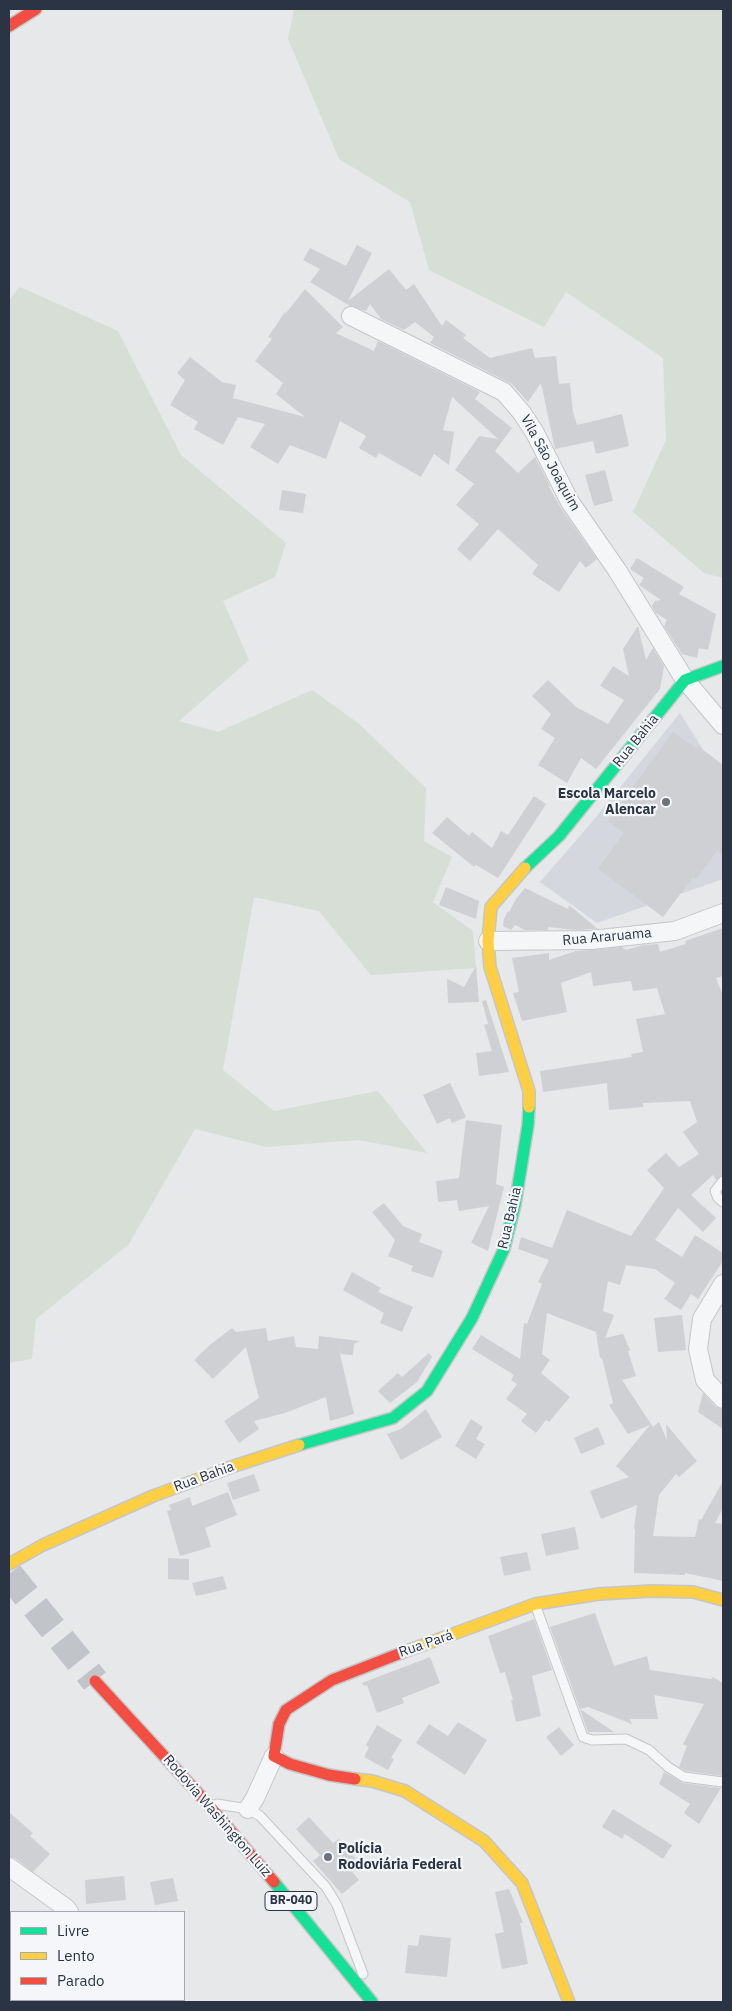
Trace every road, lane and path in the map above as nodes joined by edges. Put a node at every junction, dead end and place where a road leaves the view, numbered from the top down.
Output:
1 (36, 9) edge
2 (9, 26) edge
3 (351, 316) dead end
4 (723, 666) edge
5 (685, 680) junction
6 (723, 725) edge
7 (723, 913) edge
8 (488, 941) junction
9 (723, 1181) edge
10 (723, 1202) edge
11 (723, 1284) edge
12 (723, 1399) edge
13 (9, 1564) edge
14 (723, 1600) edge
15 (535, 1604) junction
16 (94, 1681) tunnel mouth
17 (274, 1756) junction
18 (723, 1782) edge
19 (207, 1803) junction
20 (248, 1809) junction
21 (9, 1867) edge
22 (68, 1911) edge
23 (568, 2001) edge
24 (372, 2002) edge

1 - 2 main road
3 - 5 street, Vila São Joaquim
4 - 5 main road
5 - 6 street, Vila São Joaquim
5 - 8 main road, Rua Bahia
7 - 8 street, Rua Araruama
8 - 13 main road, Rua Bahia
9 - 10 lane
11 - 12 street
14 - 15 main road, Rua Pará
15 - 17 main road, Rua Pará
15 - 18 lane
16 - 19 main road, Rodovia Washington Luiz / BR-040
17 - 20 street
17 - 23 main road
19 - 20 lane
19 - 24 main road, Rodovia Washington Luiz / BR-040
20 - 24 lane
21 - 22 street

